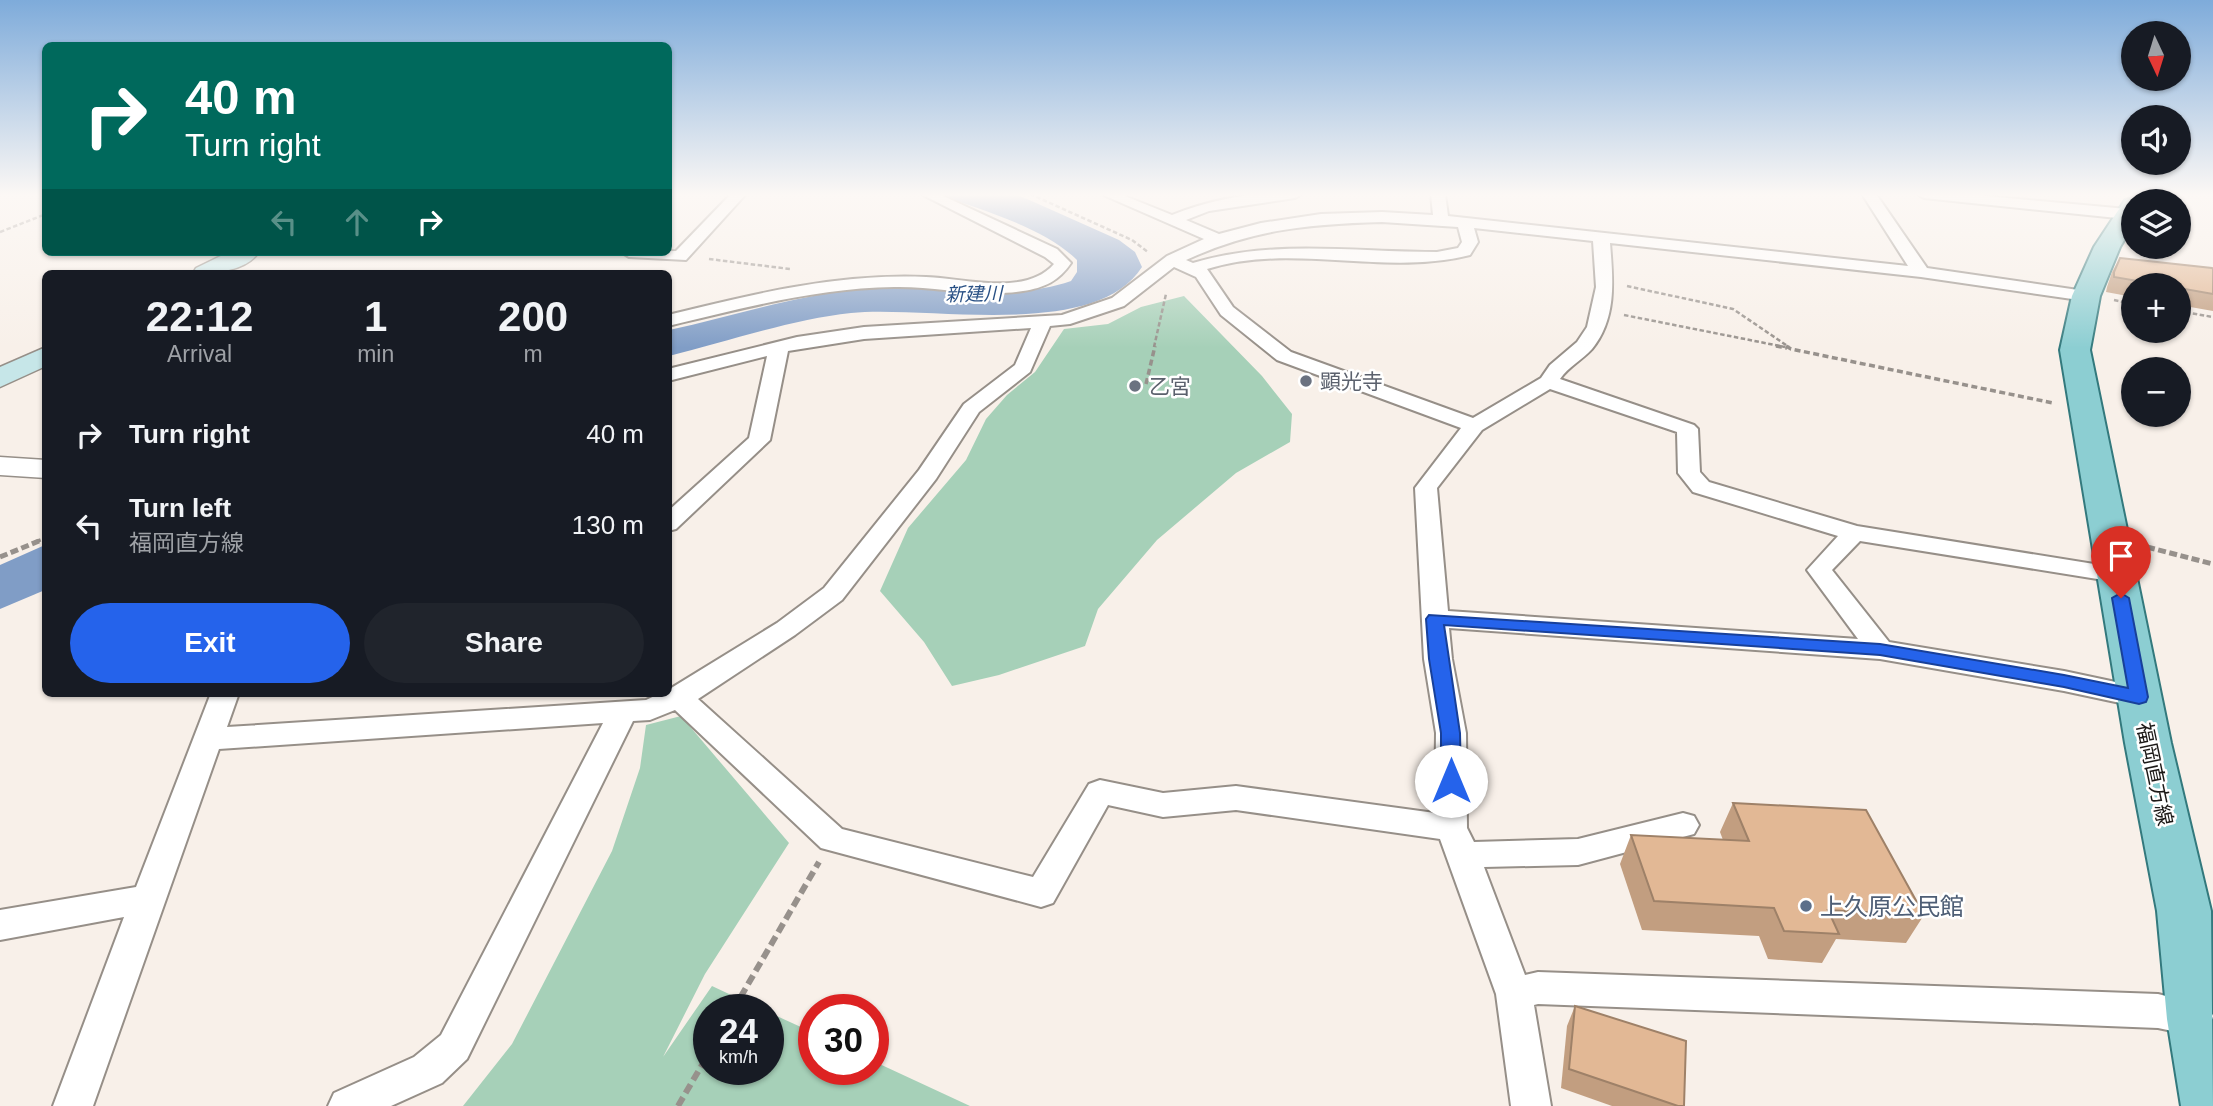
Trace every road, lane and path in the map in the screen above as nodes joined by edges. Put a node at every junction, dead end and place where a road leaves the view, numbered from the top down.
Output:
1 (690, 246) edge
2 (1036, 246) edge
3 (1139, 246) edge
4 (1204, 246) edge
5 (1468, 246) edge
6 (1602, 246) edge
7 (1673, 246) edge
8 (1903, 246) edge
9 (2108, 246) edge
10 (672, 255) edge
11 (239, 256) edge
12 (680, 256) junction
13 (1173, 260) junction
14 (1193, 268) junction
15 (211, 270) edge
16 (1921, 272) junction
17 (1604, 281) junction
18 (835, 284) junction
19 (1167, 292) dead end
20 (2086, 296) junction
21 (1600, 310) junction
22 (2191, 313) edge
23 (2213, 317) edge
24 (672, 320) edge
25 (1043, 322) junction
26 (779, 347) junction
27 (1791, 349) junction
28 (42, 357) edge
29 (672, 373) edge
30 (0, 378) edge
31 (1548, 382) junction
32 (1146, 384) dead end
33 (2084, 410) junction
34 (1475, 426) junction
35 (0, 466) edge
36 (42, 469) edge
37 (672, 520) edge
38 (1854, 533) junction
39 (42, 540) edge
40 (2113, 556) junction
41 (0, 557) edge
42 (2213, 564) edge
43 (1435, 619) junction
44 (1880, 650) junction
45 (678, 696) junction
46 (223, 697) edge
47 (2139, 697) junction
48 (569, 704) edge
49 (623, 712) junction
50 (208, 738) junction
51 (1683, 825) dead end
52 (832, 839) junction
53 (1458, 842) junction
54 (148, 899) junction
55 (0, 925) edge
56 (742, 994) edge
57 (1514, 994) junction
58 (2196, 1019) junction
59 (693, 1080) edge
60 (73, 1106) edge
61 (348, 1106) edge
62 (678, 1106) edge
63 (1531, 1106) edge
64 (2212, 1106) edge

1 - 12 street
2 - 18 street
3 - 13 path
4 - 13 street
5 - 14 street
6 - 17 street
7 - 16 street
8 - 16 street
9 - 20 main road, 福岡直方線
10 - 12 street
11 - 15 main road
12 - 18 path
13 - 14 street
13 - 25 street
14 - 34 street
16 - 20 street
17 - 21 street
17 - 27 path
18 - 24 street
19 - 32 path
20 - 33 main road, 福岡直方線
21 - 27 path
21 - 31 street
22 - 23 path
25 - 26 street
25 - 45 street
26 - 29 street
26 - 37 street
27 - 33 path
28 - 30 main road
31 - 34 street
31 - 38 street
33 - 40 main road, 福岡直方線
34 - 43 street
35 - 36 street
38 - 40 street
38 - 44 street
39 - 41 path
40 - 42 path
40 - 47 main road, 福岡直方線
43 - 44 street
43 - 53 street
44 - 47 street
45 - 49 street
45 - 52 street
46 - 50 street
47 - 58 main road, 福岡直方線
48 - 49 street
48 - 50 street
49 - 61 street
50 - 54 street
51 - 53 street
52 - 53 street
52 - 56 path
53 - 57 street
54 - 55 street
54 - 60 street
57 - 58 street
57 - 63 street
58 - 64 main road, 福岡直方線
59 - 62 path

